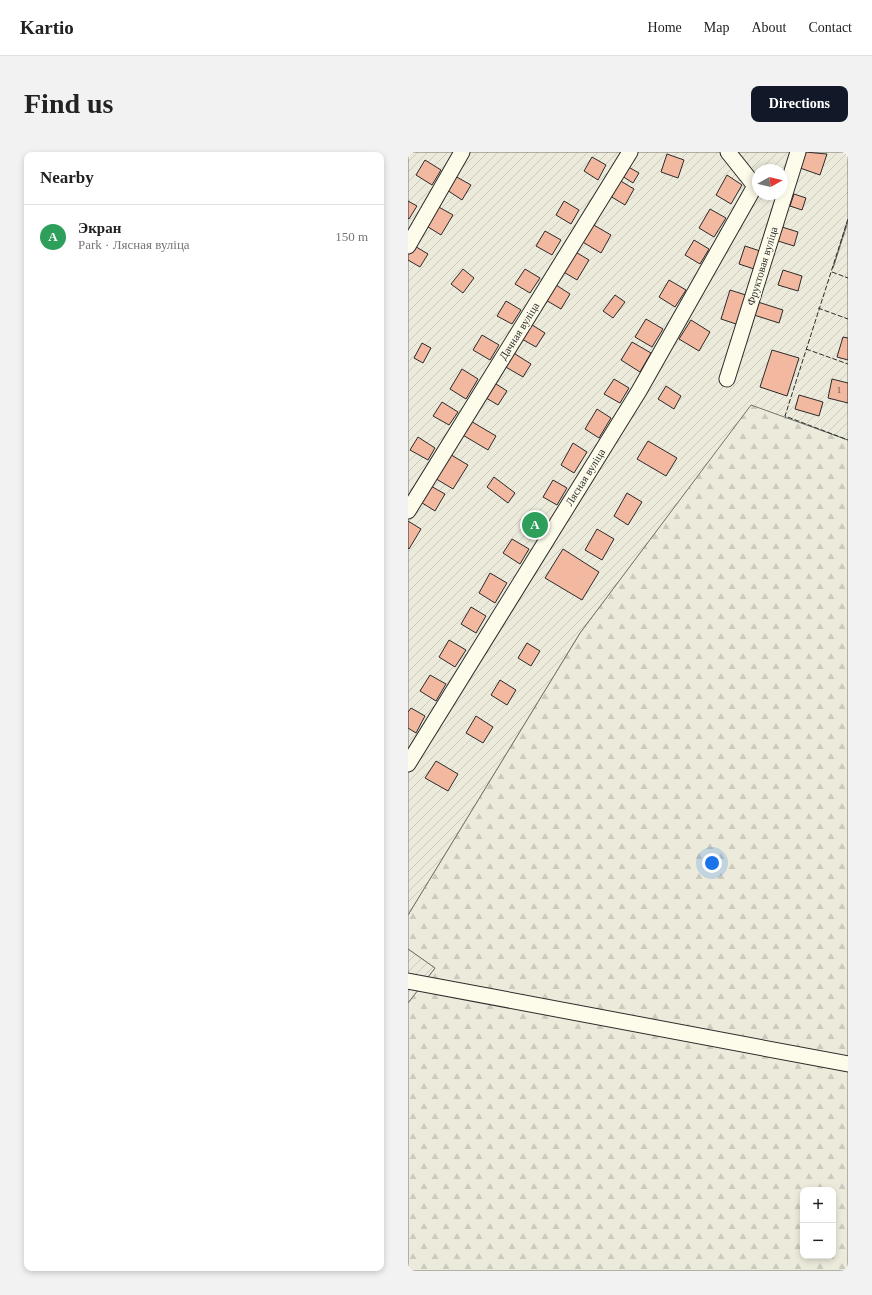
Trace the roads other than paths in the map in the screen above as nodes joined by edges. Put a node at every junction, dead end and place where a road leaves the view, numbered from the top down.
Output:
1 (462, 152) edge
2 (630, 152) edge
3 (728, 152) edge
4 (798, 152) edge
5 (788, 179) edge
6 (752, 181) edge
7 (752, 193) edge
8 (781, 200) edge
9 (408, 246) edge
10 (727, 379) dead end
11 (408, 511) edge
12 (408, 764) edge
13 (408, 980) edge
14 (848, 1064) edge

1 - 9 street
2 - 11 street, Дачная вуліца
3 - 6 street
4 - 5 street, Фруктовая вуліца
7 - 12 street, Лясная вуліца
8 - 10 street, Фруктовая вуліца
13 - 14 street

